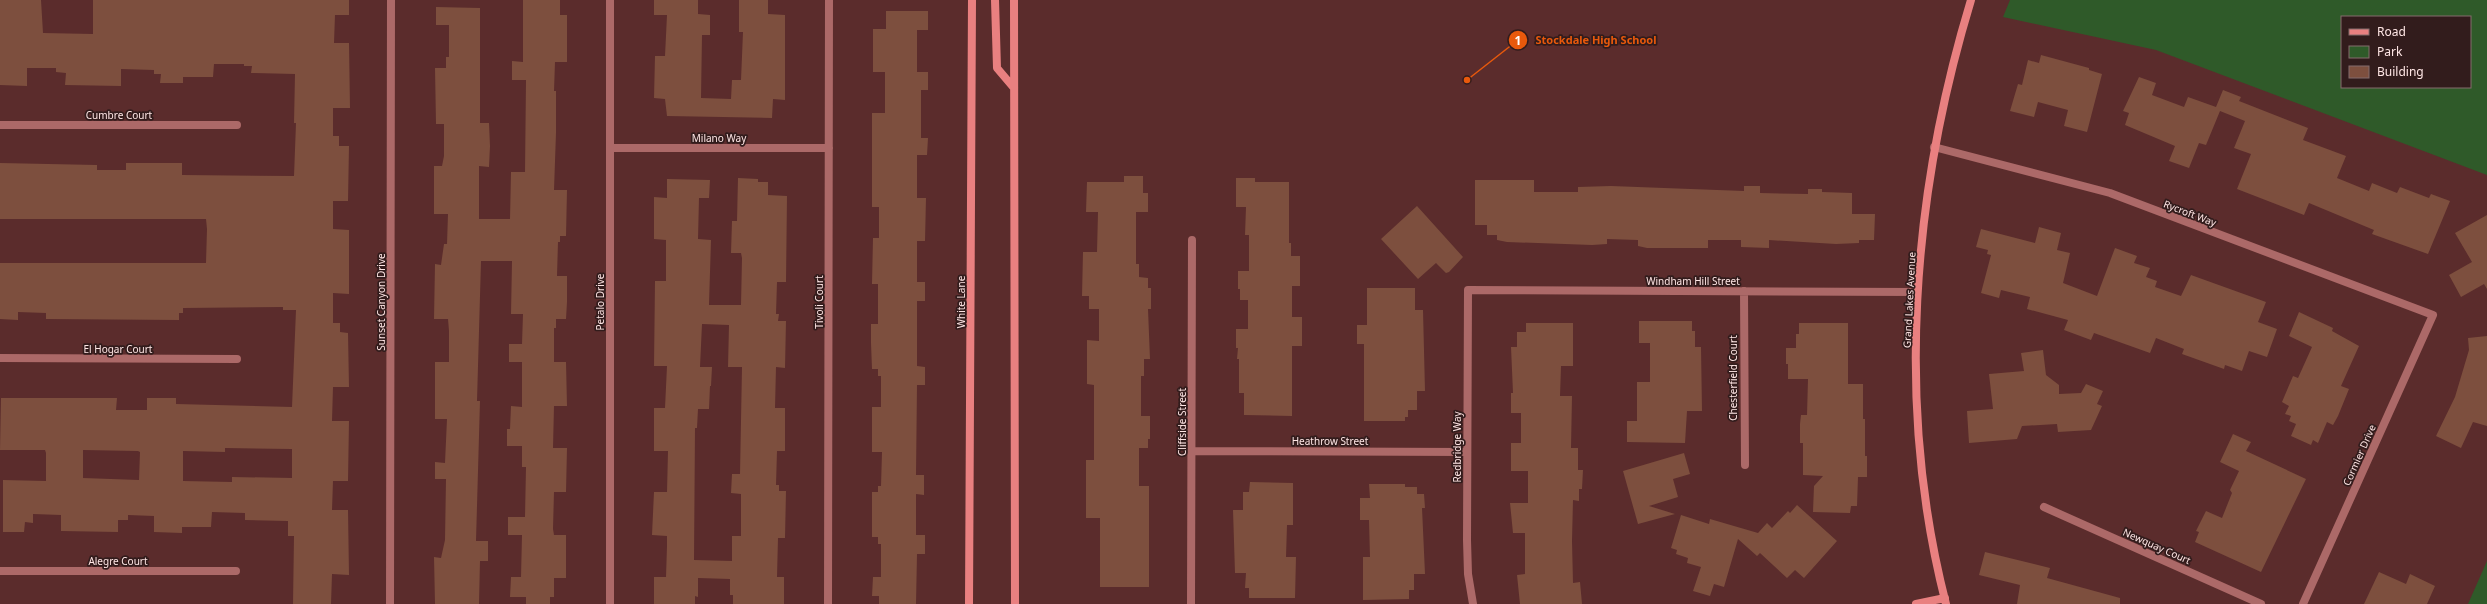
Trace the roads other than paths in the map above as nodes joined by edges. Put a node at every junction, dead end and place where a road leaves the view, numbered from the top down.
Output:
1 (391, 0) edge
2 (610, 0) edge
3 (829, 0) edge
4 (972, 0) edge
5 (994, 0) edge
6 (1014, 0) edge
7 (1971, 0) edge
8 (1014, 88) junction
9 (0, 125) edge
10 (237, 125) dead end
11 (1934, 146) junction
12 (610, 148) junction
13 (829, 148) junction
14 (1192, 240) dead end
15 (1468, 290) joint
16 (1744, 291) junction
17 (1917, 292) junction
18 (2433, 315) joint
19 (0, 358) edge
20 (237, 359) dead end
21 (1192, 451) junction
22 (1467, 452) junction
23 (1745, 465) dead end
24 (2044, 507) dead end
25 (0, 571) edge
26 (236, 571) dead end
27 (1945, 601) edge
28 (390, 604) edge
29 (610, 604) edge
30 (828, 604) edge
31 (969, 604) edge
32 (1015, 604) edge
33 (1191, 604) edge
34 (1473, 604) edge
35 (1916, 604) edge
36 (2261, 604) edge
37 (2303, 604) edge

1 - 28 street, Sunset Canyon Drive
2 - 12 street, Petalo Drive
3 - 13 street, Tivoli Court
4 - 31 main road, White Lane
5 - 8 main road
6 - 8 main road
7 - 11 main road, Grand Lakes Avenue
8 - 32 main road
9 - 10 street, Cumbre Court
11 - 17 main road, Grand Lakes Avenue
11 - 18 street, Rycroft Way
12 - 13 street, Milano Way
12 - 29 street, Petalo Drive
13 - 30 street, Tivoli Court
14 - 21 street, Cliffside Street
15 - 16 street, Windham Hill Street
15 - 22 street, Redbridge Way
16 - 17 street, Windham Hill Street
16 - 23 street, Chesterfield Court
17 - 27 main road, Grand Lakes Avenue
18 - 37 street, Cormier Drive
19 - 20 street, El Hogar Court
21 - 22 street, Heathrow Street
21 - 33 street, Cliffside Street
22 - 34 street, Redbridge Way
24 - 36 street, Newquay Court
25 - 26 street, Alegre Court
27 - 35 main road

